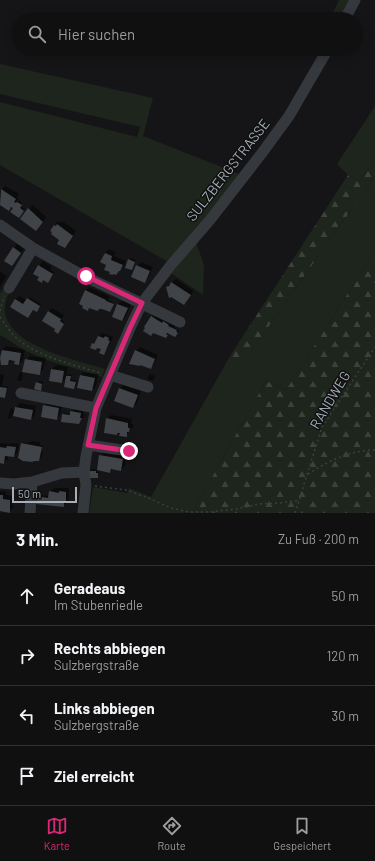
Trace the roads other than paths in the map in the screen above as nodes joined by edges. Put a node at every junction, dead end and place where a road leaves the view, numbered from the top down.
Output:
1 (355, 0) edge
2 (348, 12) edge
3 (324, 56) edge
4 (0, 225) edge
5 (33, 248) junction
6 (8, 288) road end
7 (142, 303) junction
8 (180, 322) dead end
9 (106, 374) junction
10 (148, 387) dead end
11 (21, 392) dead end
12 (96, 408) junction
13 (88, 445) junction
14 (129, 451) dead end
15 (84, 472) junction
16 (32, 482) junction
17 (0, 483) edge
18 (30, 513) edge
19 (83, 513) edge

1 - 2 street
3 - 7 street, SULZBERGSTRASSE
4 - 5 street
5 - 6 street
5 - 7 street
7 - 8 street
7 - 9 street, SULZBERGSTRASSE
9 - 10 street
9 - 12 street, SULZBERGSTRASSE
11 - 12 street
12 - 13 street, SULZBERGSTRASSE
13 - 14 street
13 - 15 street, SULZBERGSTRASSE
15 - 16 street
15 - 19 street, SULZBERGSTRASSE
16 - 17 street
16 - 18 street

